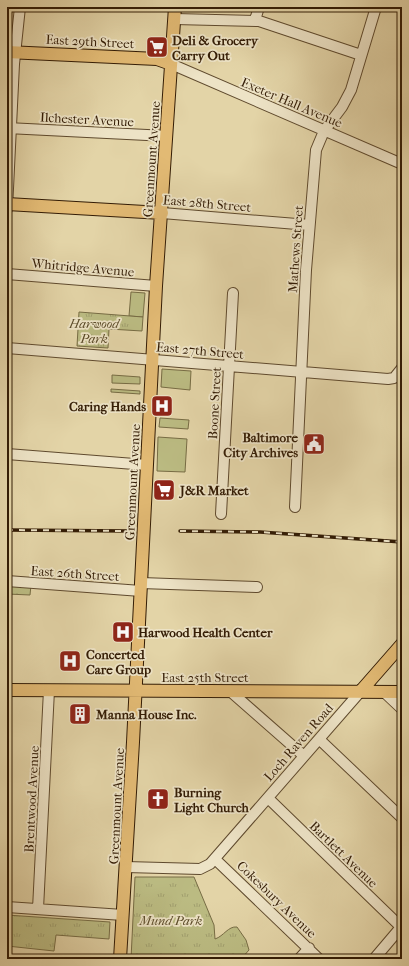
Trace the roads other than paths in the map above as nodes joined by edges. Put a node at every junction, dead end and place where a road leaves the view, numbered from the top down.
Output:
1 (20, 7) edge
2 (259, 7) edge
3 (376, 7) edge
4 (175, 13) edge
5 (255, 20) junction
6 (11, 52) edge
7 (361, 55) junction
8 (171, 64) junction
9 (9, 128) edge
10 (324, 131) junction
11 (167, 136) junction
12 (402, 164) edge
13 (7, 204) edge
14 (7, 209) edge
15 (162, 213) junction
16 (310, 225) junction
17 (7, 274) edge
18 (156, 286) junction
19 (233, 293) dead end
20 (7, 348) edge
21 (152, 359) junction
22 (229, 366) junction
23 (402, 368) edge
24 (301, 372) junction
25 (7, 454) edge
26 (147, 465) junction
27 (295, 507) dead end
28 (221, 514) dead end
29 (7, 581) edge
30 (141, 587) junction
31 (257, 587) dead end
32 (402, 644) edge
33 (7, 690) edge
34 (49, 690) junction
35 (136, 690) junction
36 (230, 691) junction
37 (360, 692) junction
38 (384, 692) junction
39 (402, 692) edge
40 (402, 709) edge
41 (320, 739) junction
42 (304, 756) junction
43 (268, 798) junction
44 (402, 818) edge
45 (215, 859) junction
46 (126, 867) junction
47 (7, 907) edge
48 (38, 909) junction
49 (123, 914) junction
50 (402, 927) edge
51 (309, 948) junction
52 (120, 959) edge
53 (299, 959) edge
54 (320, 959) edge
55 (374, 959) edge

1 - 6 street
2 - 5 street
3 - 7 street, Mathews Street
4 - 5 street
4 - 8 main road, Greenmount Avenue
5 - 7 street
6 - 8 main road, East 29th Street
6 - 9 street
7 - 10 street, Mathews Street
8 - 10 street, Exeter Hall Avenue
8 - 11 main road, Greenmount Avenue
9 - 11 street, Ilchester Avenue
9 - 13 street
10 - 12 street, Exeter Hall Avenue
10 - 16 street, Mathews Street
11 - 15 main road, Greenmount Avenue
13 - 14 street
13 - 15 main road, East 28th Street
15 - 16 street, East 28th Street
15 - 18 main road, Greenmount Avenue
16 - 24 street, Mathews Street
17 - 18 street, Whitridge Avenue
18 - 21 main road, Greenmount Avenue
19 - 22 street, Boone Street
20 - 21 street, East 27th Street
21 - 22 street, East 27th Street
21 - 26 main road, Greenmount Avenue
22 - 24 street, East 27th Street
22 - 28 street, Boone Street
23 - 24 street, East 27th Street
24 - 27 street, Mathews Street
25 - 26 street
26 - 30 main road, Greenmount Avenue
29 - 30 street, East 26th Street
30 - 31 street, East 26th Street
30 - 35 main road, Greenmount Avenue
32 - 37 main road, Loch Raven Road
33 - 34 main road, East 25th Street
34 - 35 main road, East 25th Street
34 - 48 street, Brentwood Avenue
35 - 36 main road, East 25th Street
35 - 46 main road, Greenmount Avenue
36 - 37 main road, East 25th Street
36 - 42 street
37 - 38 main road, East 25th Street
37 - 41 street, Loch Raven Road
38 - 39 main road, East 25th Street
38 - 40 street
41 - 42 street, Loch Raven Road
41 - 44 street
42 - 43 street, Loch Raven Road
43 - 45 street, Loch Raven Road
43 - 50 street, Bartlett Avenue
45 - 46 street
45 - 51 street, Cokesbury Avenue
46 - 49 main road, Greenmount Avenue
47 - 48 street
48 - 49 street
49 - 52 main road, Greenmount Avenue
50 - 55 street
51 - 53 street
51 - 54 street, Cokesbury Avenue

